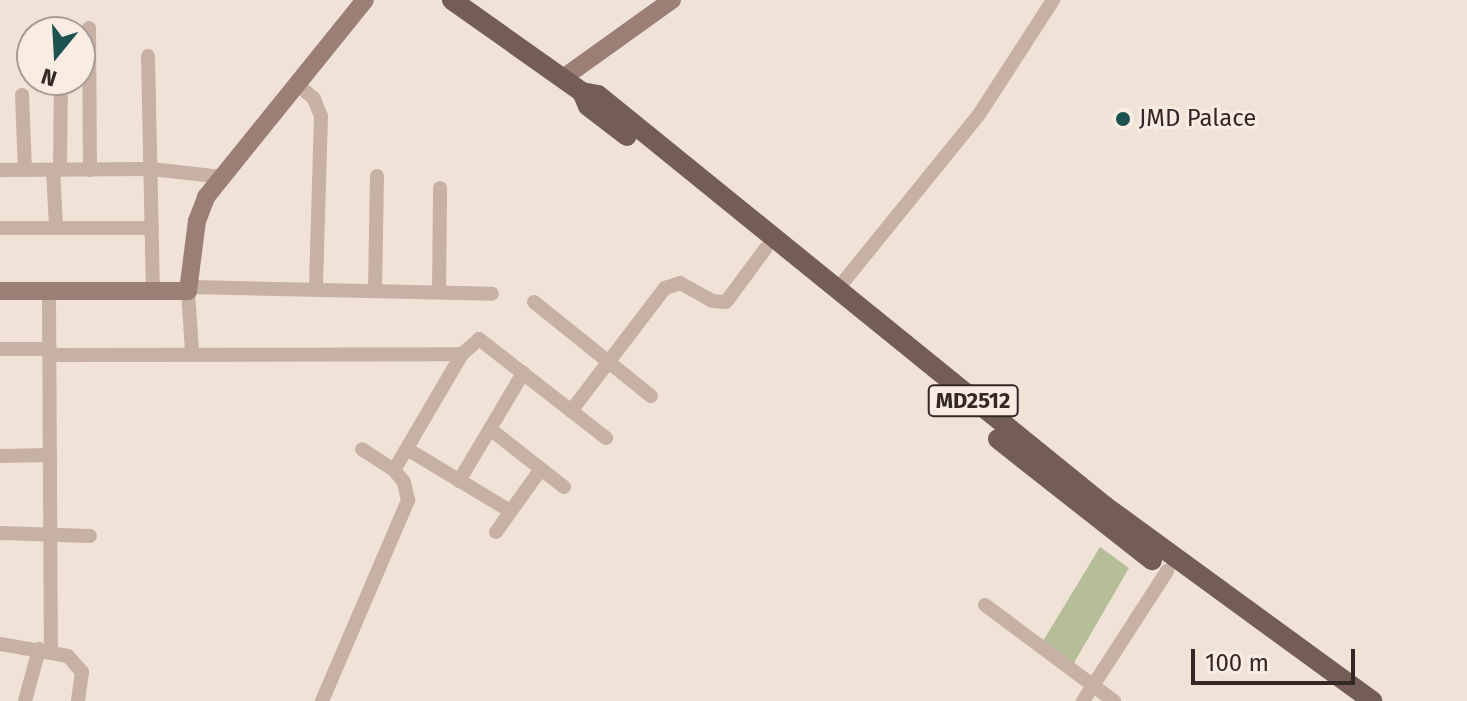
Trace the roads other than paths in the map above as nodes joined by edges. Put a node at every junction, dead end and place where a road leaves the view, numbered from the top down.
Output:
1 (365, 0) edge
2 (672, 0) edge
3 (1053, 0) edge
4 (459, 2) edge
5 (148, 56) dead end
6 (563, 78) junction
7 (297, 84) junction
8 (582, 92) junction
9 (22, 96) edge
10 (60, 96) edge
11 (89, 96) edge
12 (151, 169) junction
13 (0, 170) edge
14 (25, 170) junction
15 (56, 170) junction
16 (90, 170) junction
17 (377, 176) dead end
18 (222, 177) junction
19 (440, 188) dead end
20 (0, 228) edge
21 (56, 228) junction
22 (152, 228) junction
23 (766, 248) junction
24 (190, 289) junction
25 (316, 289) junction
26 (375, 290) junction
27 (0, 291) edge
28 (836, 291) junction
29 (49, 292) junction
30 (439, 292) junction
31 (153, 293) junction
32 (492, 294) dead end
33 (534, 302) dead end
34 (0, 349) edge
35 (192, 351) junction
36 (50, 352) junction
37 (462, 354) junction
38 (608, 361) junction
39 (523, 373) junction
40 (651, 396) dead end
41 (571, 411) junction
42 (490, 429) junction
43 (606, 438) dead end
44 (362, 449) dead end
45 (407, 449) junction
46 (50, 455) junction
47 (0, 456) edge
48 (541, 469) junction
49 (394, 470) junction
50 (459, 481) junction
51 (564, 487) dead end
52 (510, 511) junction
53 (496, 532) dead end
54 (0, 533) edge
55 (50, 535) junction
56 (90, 536) dead end
57 (1167, 571) junction
58 (985, 605) dead end
59 (0, 644) edge
60 (45, 649) junction
61 (1094, 686) junction
62 (25, 701) edge
63 (78, 701) edge
64 (322, 701) edge
65 (1083, 701) edge
66 (1114, 701) edge
67 (1351, 701) edge
68 (1372, 701) edge

1 - 7 street
2 - 6 street
3 - 28 street
4 - 6 main road, MD2512
5 - 12 street
6 - 8 main road, MD2512
7 - 18 street
7 - 25 street
8 - 23 main road, MD2512
8 - 28 main road, MD2512
9 - 14 street
10 - 15 street
11 - 16 street
12 - 16 street
12 - 18 street
12 - 22 street
13 - 14 street
14 - 15 street
15 - 16 street
15 - 21 street
17 - 26 street
18 - 24 street
19 - 30 street
20 - 21 street
21 - 22 street
22 - 31 street
23 - 38 street
23 - 57 main road, MD2512
24 - 25 street
24 - 31 street
24 - 35 street
25 - 26 street
26 - 30 street
27 - 29 street
28 - 68 main road, MD2512
29 - 31 street
29 - 36 street
30 - 32 street
33 - 38 street
34 - 36 street
35 - 36 street
35 - 37 street
36 - 46 street
37 - 39 street
37 - 45 street
38 - 40 street
38 - 41 street
39 - 41 street
39 - 42 street
41 - 43 street
42 - 48 street
42 - 50 street
44 - 49 street
45 - 49 street
45 - 50 street
46 - 47 street
46 - 55 street
48 - 51 street
48 - 52 street
49 - 64 street
50 - 52 street
52 - 53 street
54 - 55 street
55 - 56 street
55 - 60 street
57 - 61 street
57 - 67 main road, MD2512
58 - 61 street
59 - 60 street
60 - 62 street
60 - 63 street
61 - 65 street
61 - 66 street

